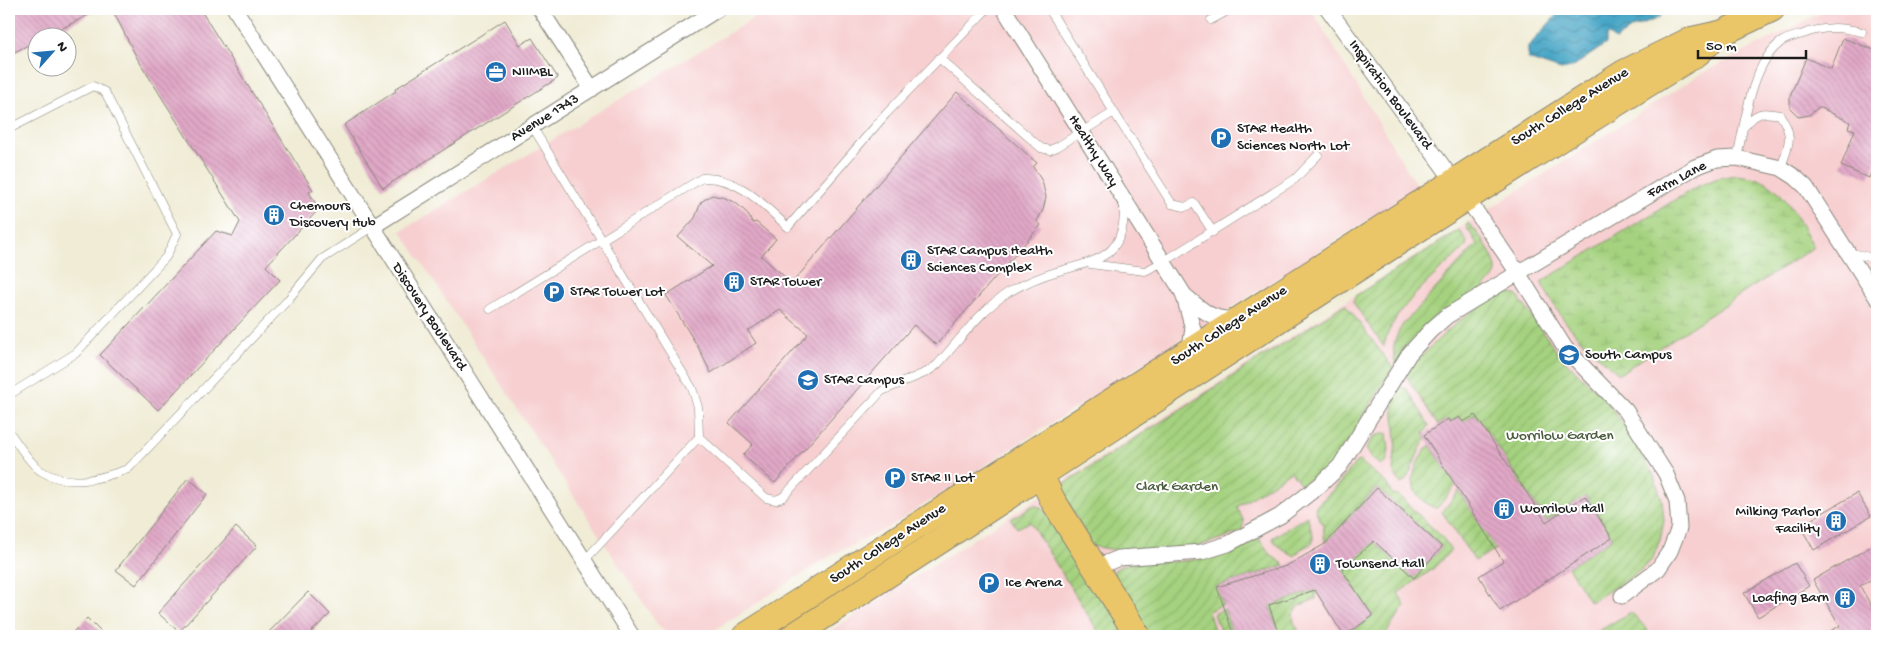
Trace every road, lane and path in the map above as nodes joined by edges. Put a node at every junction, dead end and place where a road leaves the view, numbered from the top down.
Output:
1 (235, 9) edge
2 (540, 9) edge
3 (718, 9) edge
4 (987, 9) edge
5 (1004, 9) edge
6 (1049, 9) edge
7 (1231, 9) edge
8 (1328, 9) edge
9 (1772, 9) edge
10 (1211, 20) dead end
11 (1862, 32) dead end
12 (939, 58) junction
13 (592, 89) junction
14 (1114, 112) junction
15 (532, 126) junction
16 (1745, 126) junction
17 (9, 129) edge
18 (1082, 132) junction
19 (1318, 155) dead end
20 (1737, 158) junction
21 (1781, 168) junction
22 (1460, 190) junction
23 (1124, 199) junction
24 (372, 227) junction
25 (1213, 232) junction
26 (600, 240) junction
27 (1846, 252) junction
28 (1877, 259) edge
29 (1163, 262) junction
30 (1090, 264) junction
31 (1518, 273) junction
32 (1183, 293) junction
33 (1877, 298) edge
34 (490, 309) dead end
35 (1243, 317) junction
36 (1189, 352) junction
37 (9, 396) edge
38 (9, 432) edge
39 (699, 437) junction
40 (1046, 443) junction
41 (1042, 477) junction
42 (584, 560) junction
43 (1095, 568) junction
44 (1622, 596) dead end
45 (627, 632) edge
46 (642, 636) edge
47 (745, 636) edge
48 (793, 636) edge
49 (1138, 636) edge

1 - 24 street, Discovery Boulevard
2 - 13 street
3 - 13 street, Avenue 1743
4 - 12 lane
5 - 18 street, Healthy Way
6 - 14 lane
7 - 10 lane
8 - 22 street, Inspiration Boulevard
9 - 22 main road, South College Avenue
11 - 16 lane
12 - 18 lane
12 - 26 lane
13 - 15 street, Avenue 1743
14 - 18 lane
14 - 25 lane
15 - 24 street, Avenue 1743
15 - 26 lane
16 - 20 lane
16 - 21 lane
17 - 37 lane
18 - 23 street, Healthy Way
19 - 25 lane
20 - 21 street, Farm Lane
20 - 31 street, Farm Lane
21 - 27 street, Farm Lane
22 - 31 street
22 - 35 main road, South College Avenue
22 - 41 main road, South College Avenue
23 - 29 street, Healthy Way
23 - 30 lane
24 - 38 lane
24 - 42 street, Discovery Boulevard
25 - 29 lane
26 - 34 lane
26 - 39 lane
27 - 28 lane
27 - 33 street, Farm Lane
29 - 30 lane
29 - 32 street, Healthy Way
30 - 39 lane
31 - 43 street, Farm Lane
31 - 44 street
32 - 35 street, Healthy Way
32 - 36 street, Healthy Way
35 - 36 main road, South College Avenue
36 - 40 main road, South College Avenue
39 - 42 lane
40 - 41 main road
40 - 47 main road, South College Avenue
41 - 43 main road
41 - 48 main road, South College Avenue
42 - 45 street, Discovery Boulevard
43 - 49 main road
45 - 46 street, Discovery Boulevard

